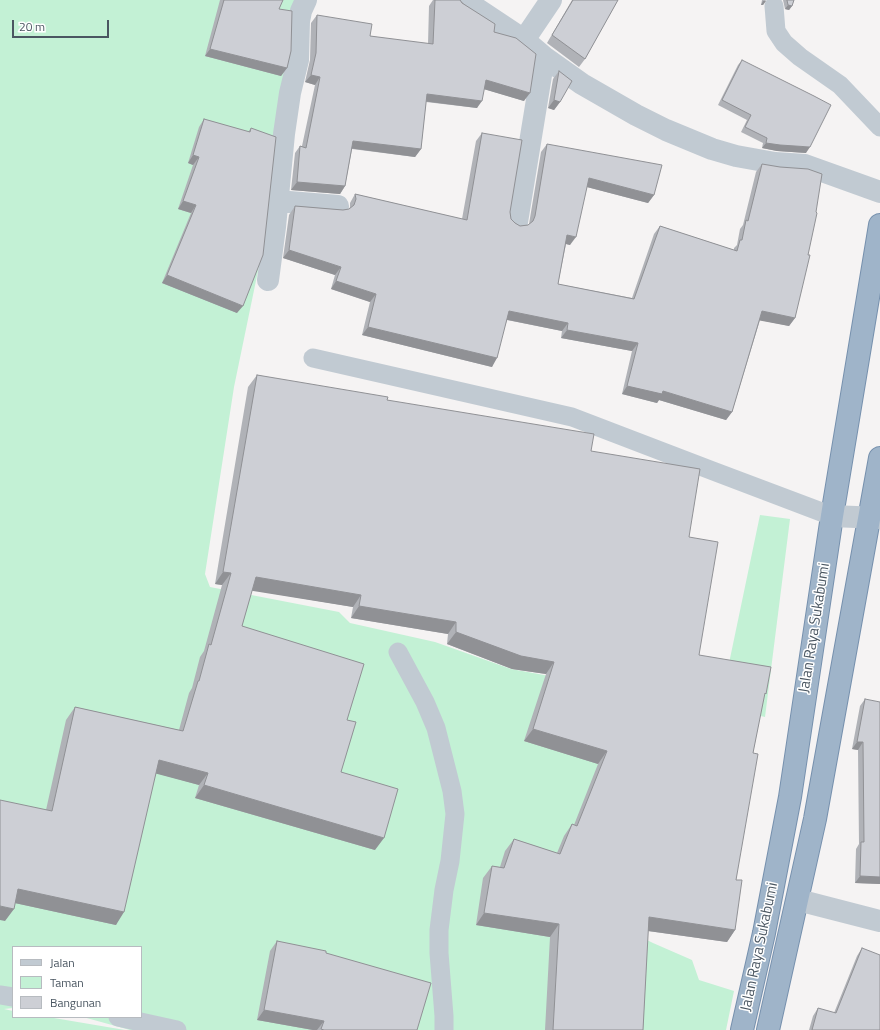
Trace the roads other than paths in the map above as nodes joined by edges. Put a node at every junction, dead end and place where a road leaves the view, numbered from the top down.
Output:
1 (306, 0) edge
2 (464, 0) edge
3 (551, 0) edge
4 (774, 6) dead end
5 (524, 40) junction
6 (544, 57) junction
7 (880, 127) edge
8 (880, 192) edge
9 (277, 201) junction
10 (338, 206) dead end
11 (517, 222) edge
12 (880, 225) edge
13 (268, 280) dead end
14 (313, 358) dead end
15 (880, 458) edge
16 (832, 516) junction
17 (874, 517) edge
18 (398, 652) dead end
19 (798, 900) junction
20 (880, 921) edge
21 (0, 995) edge
22 (12, 997) edge
23 (123, 1018) edge
24 (177, 1030) edge
25 (444, 1030) edge
26 (742, 1030) edge
27 (768, 1030) edge

1 - 9 street
2 - 5 street
3 - 5 street
4 - 7 lane
5 - 6 street
6 - 8 street
6 - 11 street
9 - 10 street
9 - 13 street
12 - 16 highway, Jalan Raya Sukabumi
14 - 16 lane
15 - 17 highway, Jalan Raya Sukabumi
16 - 17 street
16 - 26 highway, Jalan Raya Sukabumi
17 - 19 highway, Jalan Raya Sukabumi
18 - 25 lane
19 - 20 street
19 - 27 highway, Jalan Raya Sukabumi
21 - 22 lane
23 - 24 lane

